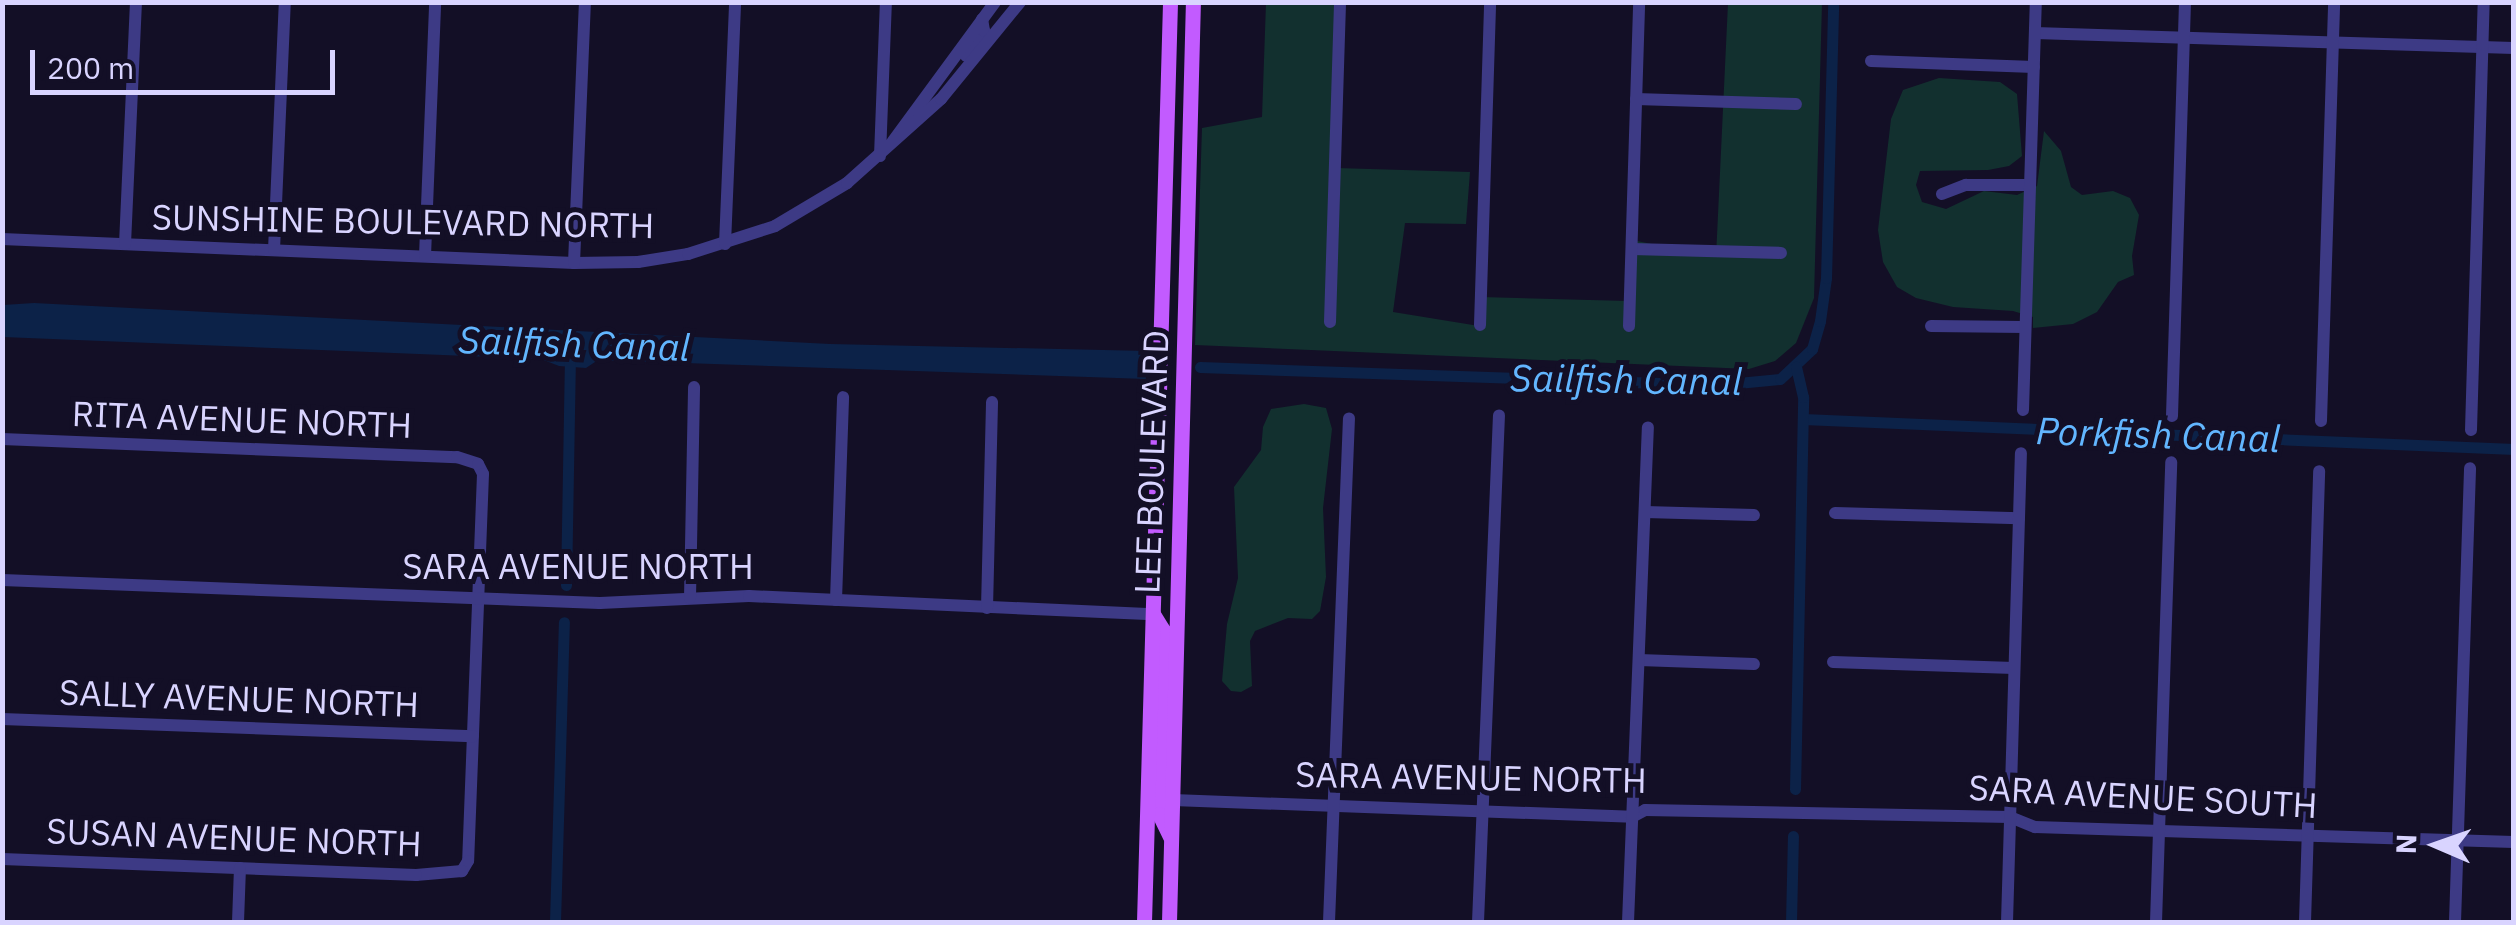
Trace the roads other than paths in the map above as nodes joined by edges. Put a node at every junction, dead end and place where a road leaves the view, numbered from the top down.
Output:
1 (136, 2) edge
2 (284, 2) edge
3 (435, 2) edge
4 (585, 2) edge
5 (734, 2) edge
6 (886, 2) edge
7 (995, 2) edge
8 (1020, 2) edge
9 (1170, 2) edge
10 (1193, 2) edge
11 (1340, 2) edge
12 (1490, 2) edge
13 (1639, 2) edge
14 (2036, 2) edge
15 (2185, 2) edge
16 (2334, 2) edge
17 (2484, 2) edge
18 (1007, 18) junction
19 (982, 19) junction
20 (2035, 33) junction
21 (2183, 39) junction
22 (2333, 43) junction
23 (2483, 48) junction
24 (2514, 48) edge
25 (1871, 62) dead end
26 (2034, 67) junction
27 (941, 98) junction
28 (1636, 99) junction
29 (1796, 104) dead end
30 (891, 145) junction
31 (880, 156) junction
32 (2030, 184) junction
33 (1942, 194) dead end
34 (2, 239) edge
35 (126, 244) junction
36 (725, 244) junction
37 (1632, 249) junction
38 (274, 250) junction
39 (1781, 254) dead end
40 (425, 256) junction
41 (574, 263) junction
42 (1330, 322) dead end
43 (1480, 324) dead end
44 (1629, 326) dead end
45 (1931, 326) dead end
46 (2025, 328) junction
47 (694, 387) dead end
48 (844, 396) dead end
49 (992, 402) dead end
50 (2023, 410) dead end
51 (1499, 415) dead end
52 (2172, 416) dead end
53 (1349, 418) dead end
54 (2321, 421) dead end
55 (1648, 427) dead end
56 (2471, 430) dead end
57 (2, 439) edge
58 (2022, 454) dead end
59 (2171, 462) dead end
60 (2470, 468) dead end
61 (2320, 472) dead end
62 (1645, 512) junction
63 (1835, 513) dead end
64 (1754, 514) dead end
65 (2020, 518) junction
66 (2, 580) edge
67 (478, 598) junction
68 (690, 598) junction
69 (836, 600) junction
70 (987, 608) junction
71 (1152, 614) junction
72 (1639, 660) junction
73 (1832, 662) dead end
74 (1754, 664) dead end
75 (2014, 668) junction
76 (2, 719) edge
77 (473, 736) junction
78 (1173, 800) junction
79 (1334, 806) junction
80 (1482, 812) junction
81 (1769, 814) joint
82 (2010, 817) junction
83 (1632, 818) junction
84 (2159, 831) junction
85 (2308, 835) junction
86 (2457, 840) junction
87 (1171, 841) junction
88 (2514, 842) edge
89 (2, 859) edge
90 (240, 868) junction
91 (238, 922) edge
92 (1144, 922) edge
93 (1169, 922) edge
94 (1329, 922) edge
95 (1478, 922) edge
96 (1628, 922) edge
97 (2007, 922) edge
98 (2156, 922) edge
99 (2305, 922) edge
100 (2455, 922) edge

1 - 35 street
2 - 38 street
3 - 40 street
4 - 41 street
5 - 36 street
6 - 31 street
7 - 19 street, SUNSHINE BOULEVARD NORTH
8 - 18 street, SUNSHINE BOULEVARD NORTH
9 - 71 main road, LEE BOULEVARD
10 - 78 main road, LEE BOULEVARD
11 - 42 street
12 - 43 street
13 - 28 street
14 - 20 street
15 - 21 street
16 - 22 street
17 - 23 street
18 - 19 street
18 - 27 street, SUNSHINE BOULEVARD NORTH
19 - 27 street
19 - 30 street, SUNSHINE BOULEVARD NORTH
20 - 21 street
20 - 26 street
21 - 22 street
21 - 52 street
22 - 23 street
22 - 54 street
23 - 24 street
23 - 56 street
25 - 26 street
26 - 32 street
27 - 30 street, SUNSHINE BOULEVARD NORTH
28 - 29 street
28 - 37 street
30 - 31 street, SUNSHINE BOULEVARD NORTH
31 - 36 street, SUNSHINE BOULEVARD NORTH
32 - 33 street
32 - 46 street
34 - 35 street, SUNSHINE BOULEVARD NORTH
35 - 38 street, SUNSHINE BOULEVARD NORTH
36 - 41 street, SUNSHINE BOULEVARD NORTH
37 - 39 street
37 - 44 street
38 - 40 street, SUNSHINE BOULEVARD NORTH
40 - 41 street, SUNSHINE BOULEVARD NORTH
45 - 46 street
46 - 50 street
47 - 68 street
48 - 69 street
49 - 70 street
51 - 80 street
53 - 79 street
55 - 62 street
57 - 67 street, RITA AVENUE NORTH
58 - 65 street
59 - 84 street
60 - 86 street
61 - 85 street
62 - 64 street
62 - 72 street
63 - 65 street
65 - 75 street
66 - 67 street, SARA AVENUE NORTH
67 - 68 street, SARA AVENUE NORTH
67 - 77 street
68 - 69 street, SARA AVENUE NORTH
69 - 70 street, SARA AVENUE NORTH
70 - 71 street, SARA AVENUE NORTH
71 - 87 main road
71 - 92 main road, LEE BOULEVARD
72 - 74 street
72 - 83 street
73 - 75 street
75 - 82 street
76 - 77 street, SALLY AVENUE NORTH
77 - 90 street, SUSAN AVENUE NORTH
78 - 79 street, SARA AVENUE NORTH
78 - 87 main road, LEE BOULEVARD
79 - 80 street, SARA AVENUE NORTH
79 - 94 street
80 - 83 street, SARA AVENUE NORTH
80 - 95 street
81 - 82 street, SARA AVENUE SOUTH
81 - 83 street, SARA AVENUE NORTH
82 - 84 street, SARA AVENUE SOUTH
82 - 97 street
83 - 96 street
84 - 85 street, SARA AVENUE SOUTH
84 - 98 street
85 - 86 street, SARA AVENUE SOUTH
85 - 99 street
86 - 88 street, SARA AVENUE SOUTH
86 - 100 street
87 - 93 main road, LEE BOULEVARD
89 - 90 street, SUSAN AVENUE NORTH
90 - 91 street

